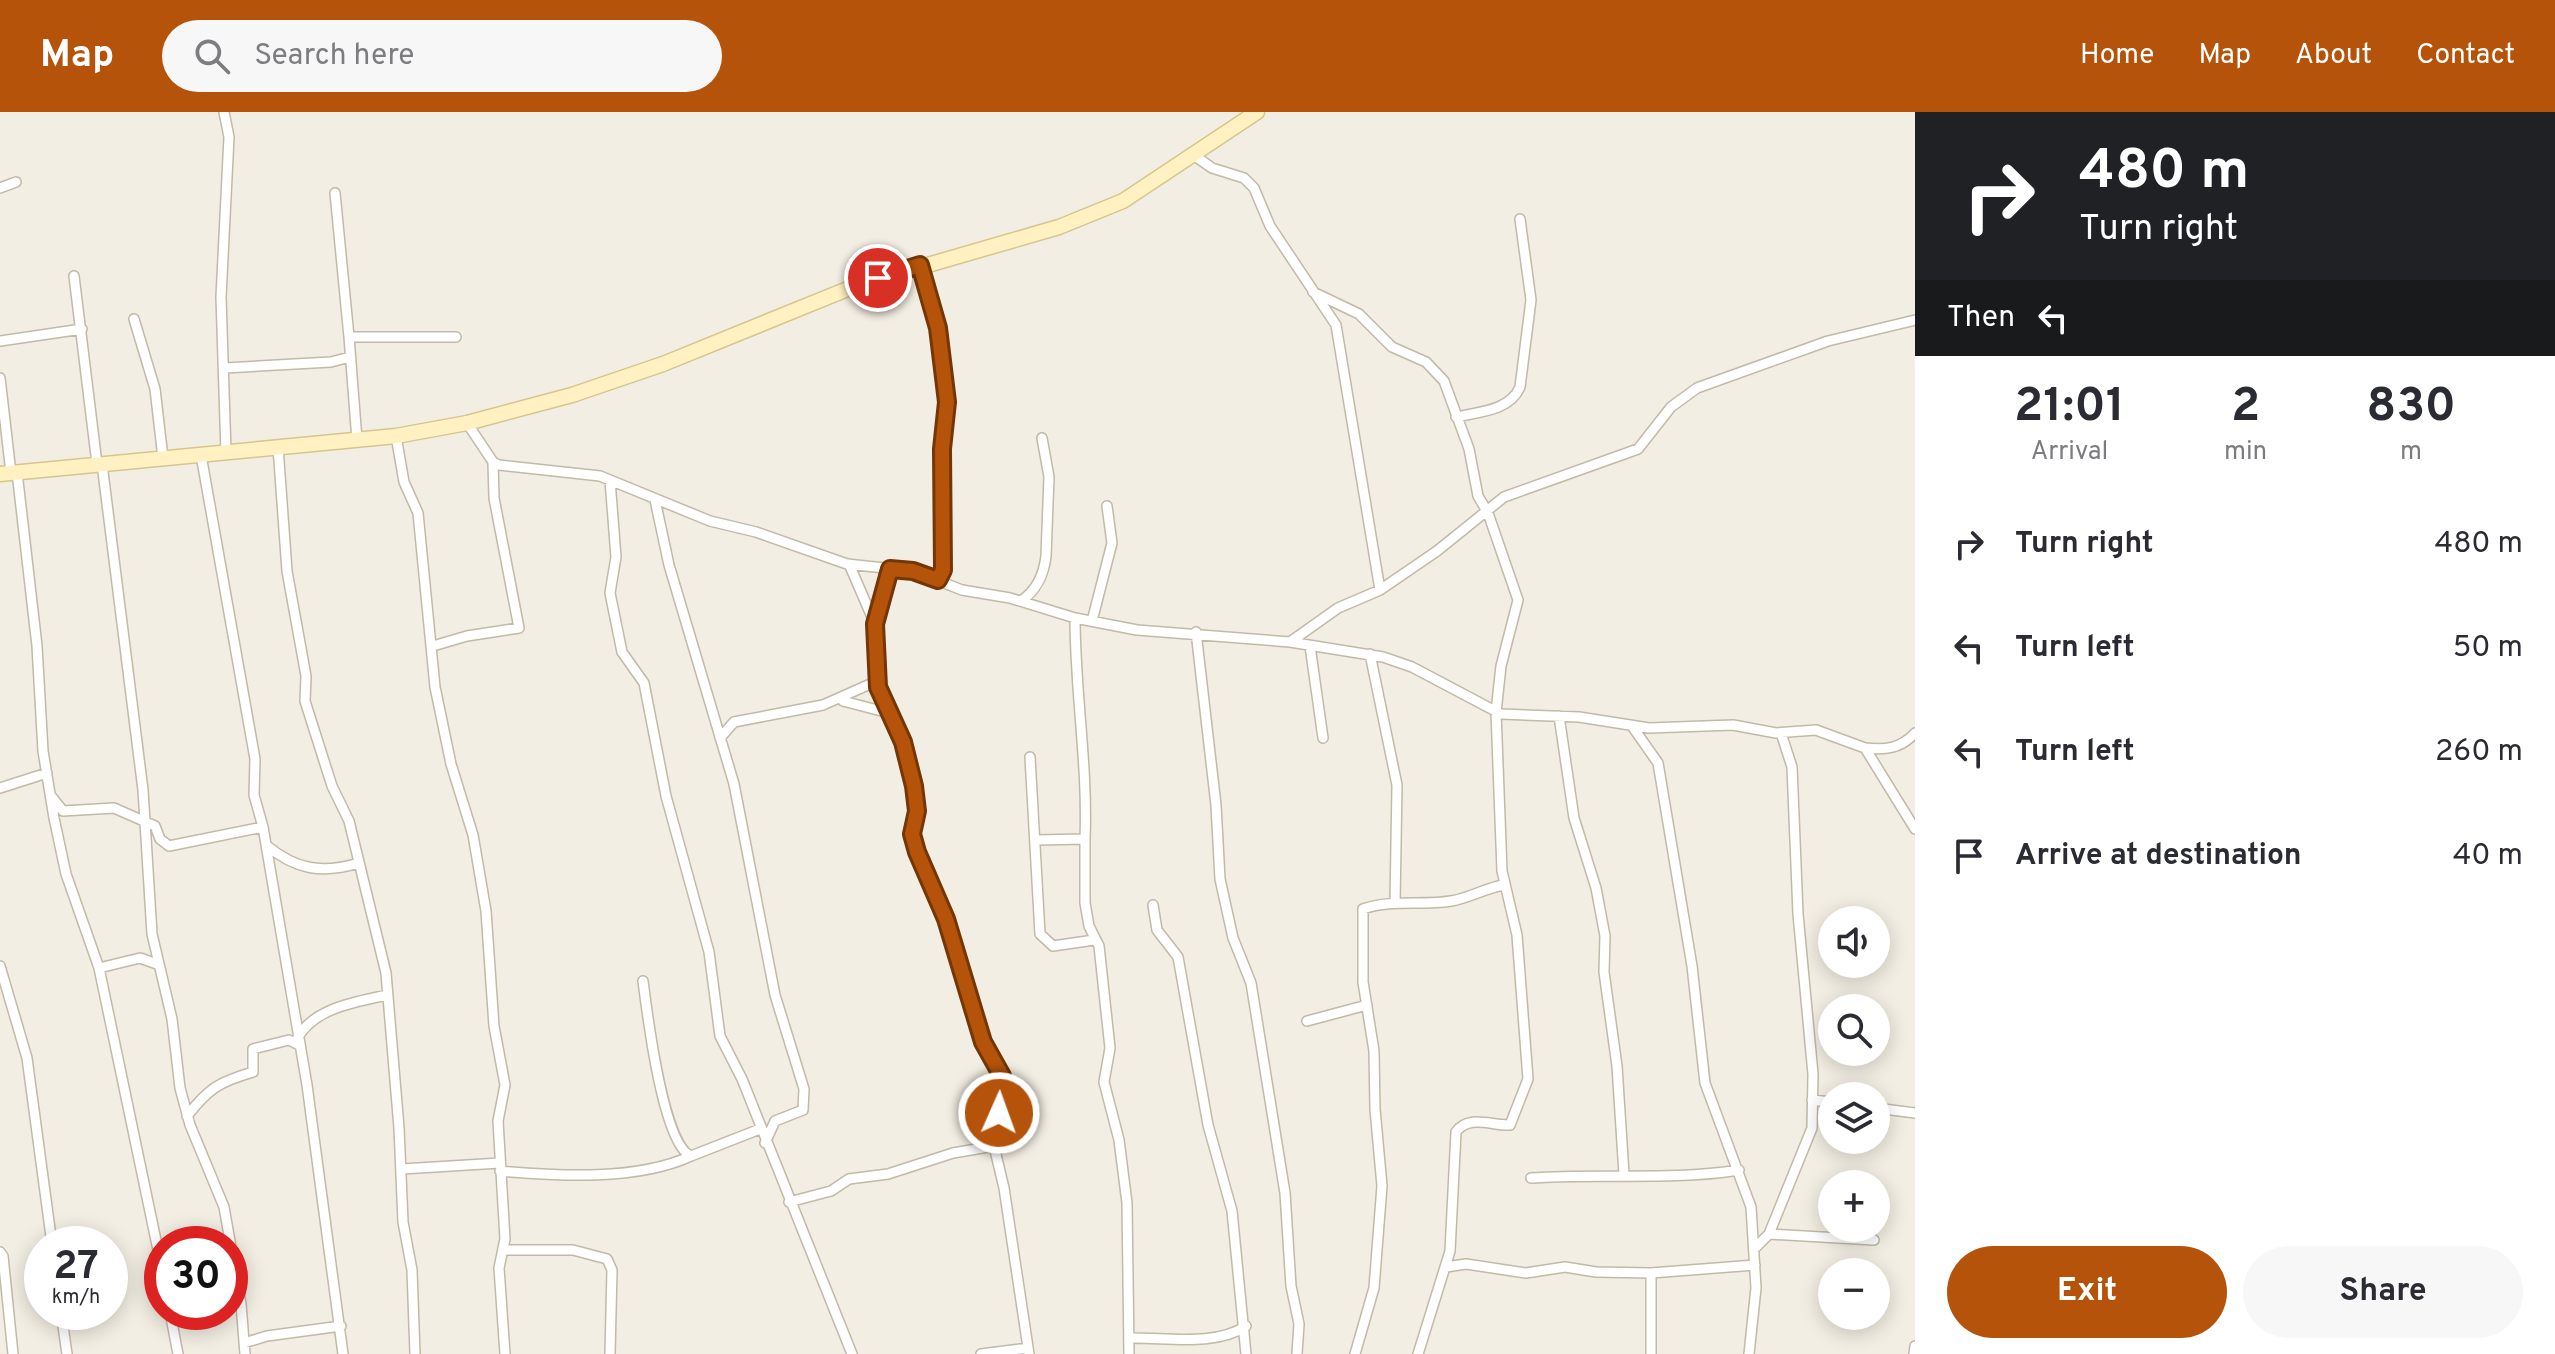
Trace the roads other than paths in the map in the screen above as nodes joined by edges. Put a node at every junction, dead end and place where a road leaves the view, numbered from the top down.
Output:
1 (224, 112) edge
2 (1257, 112) edge
3 (1195, 156) junction
4 (16, 182) dead end
5 (0, 188) edge
6 (335, 193) dead end
7 (1520, 219) dead end
8 (920, 265) junction
9 (74, 276) dead end
10 (1313, 292) junction
11 (134, 319) dead end
12 (1915, 320) edge
13 (82, 329) junction
14 (349, 337) junction
15 (456, 337) dead end
16 (0, 341) edge
17 (350, 357) junction
18 (225, 368) junction
19 (0, 378) edge
20 (1456, 417) junction
21 (467, 423) junction
22 (396, 436) junction
23 (1042, 438) dead end
24 (357, 440) junction
25 (278, 447) junction
26 (226, 453) junction
27 (201, 455) junction
28 (163, 458) junction
29 (493, 462) junction
30 (99, 464) junction
31 (9, 473) edge
32 (610, 480) junction
33 (655, 500) junction
34 (1107, 506) dead end
35 (1488, 513) junction
36 (849, 564) junction
37 (890, 569) junction
38 (938, 580) junction
39 (1380, 590) junction
40 (1032, 594) junction
41 (1021, 601) junction
42 (1034, 605) junction
43 (1075, 618) junction
44 (1092, 621) junction
45 (875, 624) junction
46 (1196, 632) junction
47 (1290, 642) junction
48 (433, 646) junction
49 (1310, 646) junction
50 (1370, 654) junction
51 (877, 681) junction
52 (838, 700) junction
53 (1496, 712) junction
54 (889, 713) junction
55 (1559, 716) junction
56 (1632, 726) junction
57 (1781, 733) junction
58 (1915, 733) edge
59 (720, 738) junction
60 (1323, 738) dead end
61 (1865, 748) junction
62 (1030, 757) dead end
63 (47, 773) junction
64 (29, 781) junction
65 (0, 788) edge
66 (50, 793) junction
67 (145, 808) junction
68 (136, 816) junction
69 (146, 822) junction
70 (263, 827) junction
71 (1915, 829) edge
72 (1085, 839) junction
73 (1037, 840) junction
74 (266, 845) junction
75 (359, 863) junction
76 (1504, 885) junction
77 (1395, 903) junction
78 (1153, 905) dead end
79 (1094, 940) junction
80 (153, 942) junction
81 (140, 958) junction
82 (157, 964) junction
83 (0, 966) edge
84 (99, 968) junction
85 (643, 981) dead end
86 (387, 995) junction
87 (1367, 1005) junction
88 (1307, 1021) dead end
89 (295, 1039) junction
90 (1812, 1100) junction
91 (1818, 1101) edge
92 (1890, 1110) edge
93 (1915, 1113) edge
94 (187, 1116) junction
95 (760, 1129) junction
96 (765, 1143) junction
97 (994, 1146) junction
98 (685, 1156) junction
99 (500, 1167) junction
100 (402, 1169) junction
101 (1739, 1170) junction
102 (1624, 1174) junction
103 (1531, 1178) dead end
104 (789, 1202) junction
105 (50, 1226) edge
106 (153, 1226) edge
107 (1769, 1234) junction
108 (1818, 1237) edge
109 (1754, 1249) junction
110 (504, 1250) junction
111 (0, 1252) edge
112 (1755, 1265) junction
113 (1446, 1267) junction
114 (1651, 1273) junction
115 (341, 1326) junction
116 (1246, 1326) junction
117 (64, 1330) edge
118 (173, 1330) edge
119 (1234, 1334) junction
120 (1129, 1338) junction
121 (1247, 1341) junction
122 (244, 1343) junction
123 (1915, 1346) edge
124 (1028, 1351) edge
125 (13, 1354) edge
126 (67, 1354) edge
127 (178, 1354) edge
128 (245, 1354) edge
129 (343, 1354) edge
130 (415, 1354) edge
131 (505, 1354) edge
132 (610, 1354) edge
133 (852, 1354) edge
134 (981, 1354) edge
135 (1129, 1354) edge
136 (1246, 1354) edge
137 (1297, 1354) edge
138 (1355, 1354) edge
139 (1418, 1354) edge
140 (1651, 1354) edge
141 (1749, 1354) edge
142 (1914, 1354) edge

1 - 18 street
2 - 3 street
3 - 8 street
3 - 10 street
4 - 5 street
6 - 14 street
7 - 20 street
8 - 21 street
8 - 38 street
9 - 13 street
10 - 20 street
10 - 39 street
11 - 28 street
12 - 35 street
13 - 16 street
13 - 30 street
14 - 15 street
14 - 17 street
17 - 18 street
17 - 24 street
18 - 26 street
19 - 31 street
20 - 35 street
21 - 22 street
21 - 29 street
22 - 24 street
22 - 48 street
23 - 40 street
24 - 25 street
25 - 26 street
25 - 75 street
26 - 27 street
27 - 28 street
27 - 70 street
28 - 30 street
29 - 32 street
29 - 48 street
30 - 31 street
30 - 67 street
31 - 63 street
32 - 33 street
32 - 95 street
33 - 36 street
33 - 59 street
34 - 44 street
35 - 39 street
35 - 53 street
36 - 37 street
36 - 45 street
37 - 38 street
37 - 45 street
38 - 41 street
39 - 47 street
40 - 41 street
40 - 42 street
41 - 42 street
42 - 43 street
43 - 44 street
43 - 72 street
44 - 46 street
45 - 51 street
46 - 47 street
46 - 137 street
47 - 49 street
48 - 99 street
49 - 50 street
49 - 60 street
50 - 53 street
50 - 77 street
51 - 52 street
51 - 54 street
52 - 54 street
52 - 59 street
53 - 55 street
53 - 76 street
54 - 97 street
55 - 56 street
55 - 102 street
56 - 57 street
56 - 101 street
57 - 61 street
57 - 90 street
58 - 61 street
59 - 96 street
61 - 71 street
62 - 73 street
63 - 64 street
63 - 66 street
64 - 65 street
64 - 66 street
66 - 68 street
66 - 84 street
67 - 68 street
67 - 69 street
68 - 69 street
69 - 70 street
69 - 80 street
70 - 74 street
72 - 73 street
72 - 79 street
73 - 79 street
74 - 75 street
74 - 89 street
75 - 86 street
76 - 77 street
76 - 113 street
77 - 87 street
78 - 116 street
79 - 120 street
80 - 81 street
80 - 82 street
81 - 82 street
81 - 84 street
82 - 94 street
83 - 105 street
84 - 106 street
85 - 98 street
86 - 89 street
86 - 100 street
87 - 88 street
87 - 138 street
89 - 94 street
89 - 115 street
90 - 91 street
90 - 107 street
92 - 93 street
94 - 122 street
95 - 96 street
95 - 98 street
96 - 104 street
97 - 104 street
97 - 124 street
98 - 99 street
99 - 100 street
99 - 110 street
100 - 130 street
101 - 102 street
101 - 109 street
102 - 103 street
104 - 133 street
107 - 108 street
107 - 109 street
109 - 112 street
110 - 131 street
110 - 132 street
111 - 125 street
112 - 114 street
112 - 141 street
113 - 114 street
113 - 139 street
114 - 140 street
115 - 122 street
115 - 129 street
116 - 119 street
116 - 121 street
117 - 126 street
118 - 127 street
119 - 120 street
119 - 121 street
120 - 135 street
121 - 136 street
122 - 128 street
123 - 142 street
124 - 134 street

